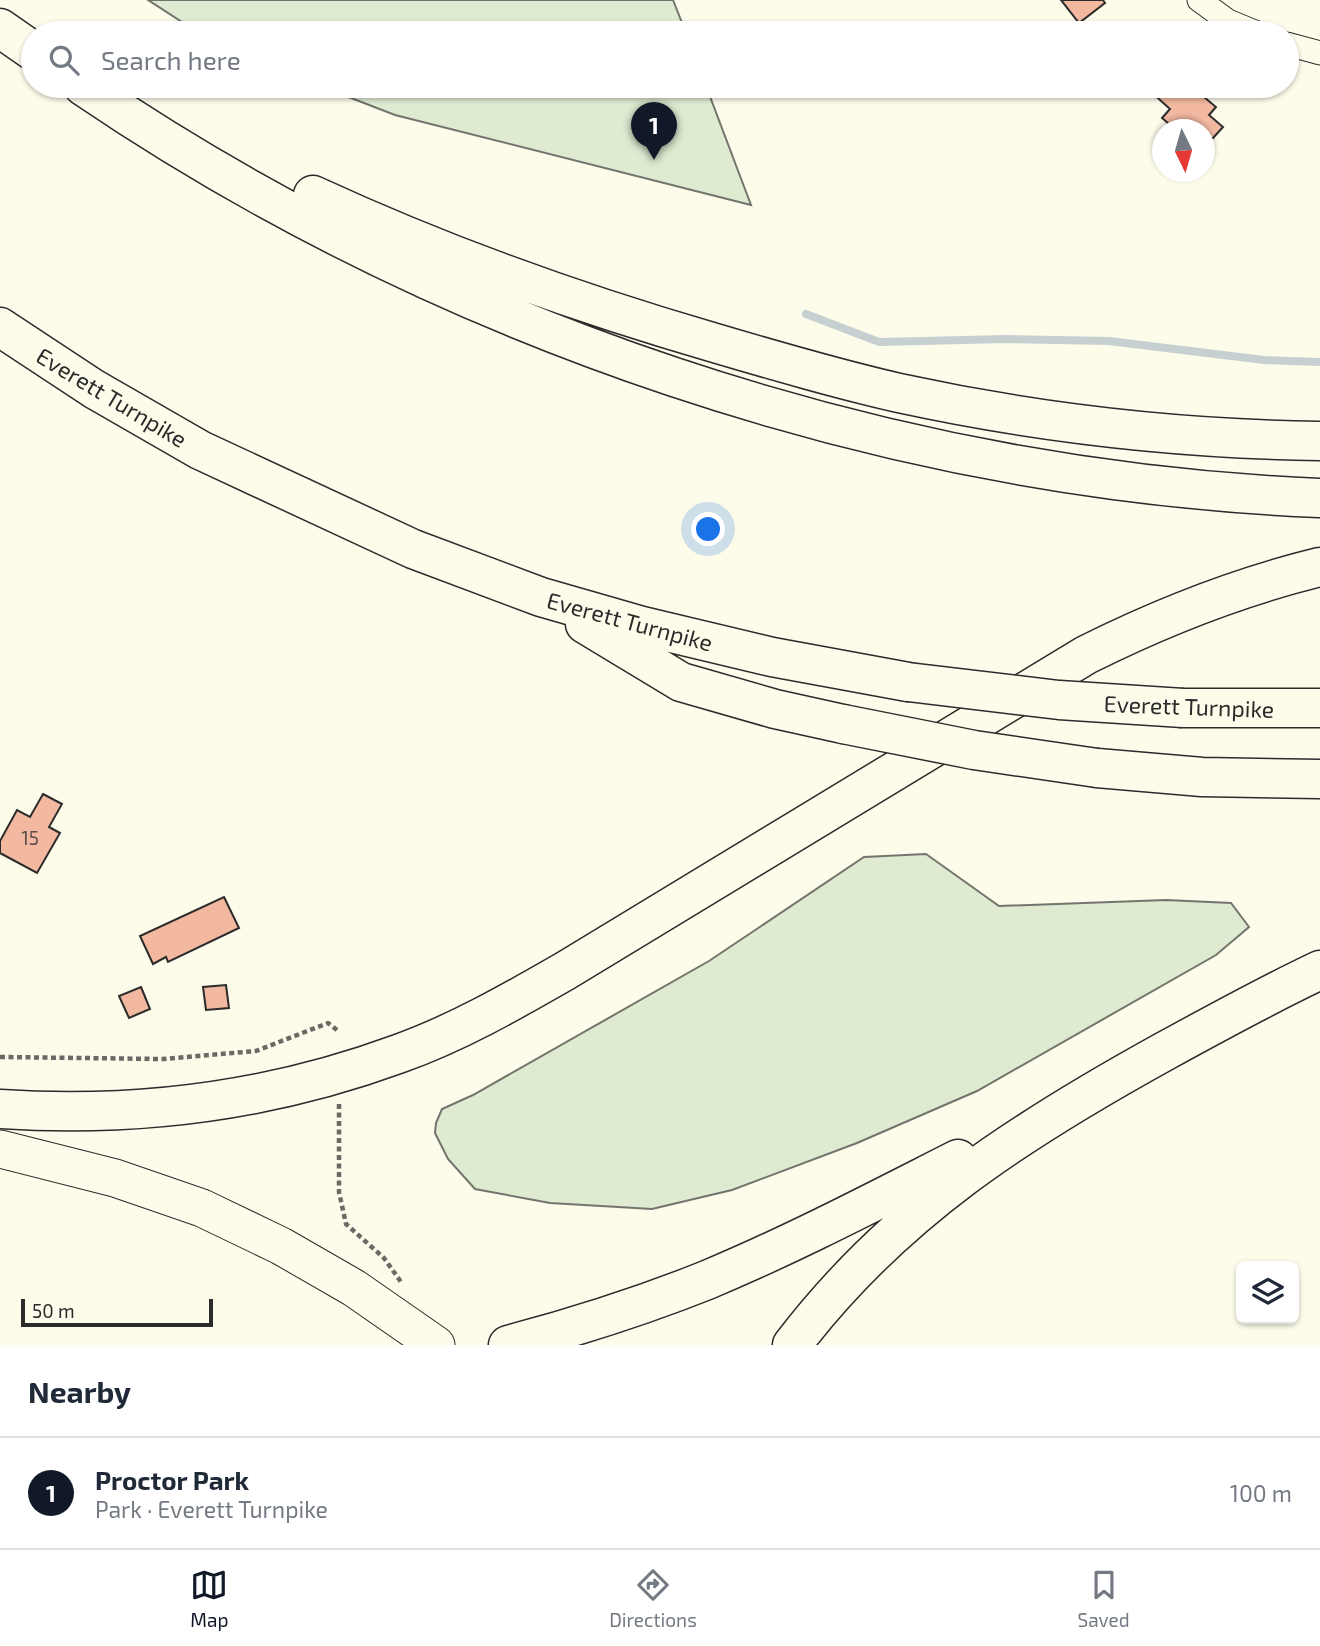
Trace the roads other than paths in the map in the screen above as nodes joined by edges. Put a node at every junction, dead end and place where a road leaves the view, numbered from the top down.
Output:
1 (1199, 0) edge
2 (1228, 21) edge
3 (0, 28) edge
4 (21, 43) edge
5 (1299, 47) edge
6 (1320, 53) edge
7 (101, 98) edge
8 (119, 98) edge
9 (0, 327) edge
10 (1320, 442) edge
11 (1320, 498) edge
12 (1320, 567) edge
13 (541, 597) junction
14 (1320, 708) edge
15 (1320, 779) edge
16 (1320, 970) edge
17 (1078, 1099) junction
18 (0, 1109) edge
19 (0, 1149) edge
20 (432, 1342) edge
21 (509, 1345) edge
22 (792, 1345) edge

1 - 2 street
3 - 4 highway
5 - 6 street
7 - 11 highway
8 - 10 highway
9 - 13 highway, Everett Turnpike
12 - 18 highway
13 - 14 highway, Everett Turnpike, bridge
13 - 15 highway, bridge
16 - 17 highway
17 - 21 highway
17 - 22 highway
19 - 20 main road

